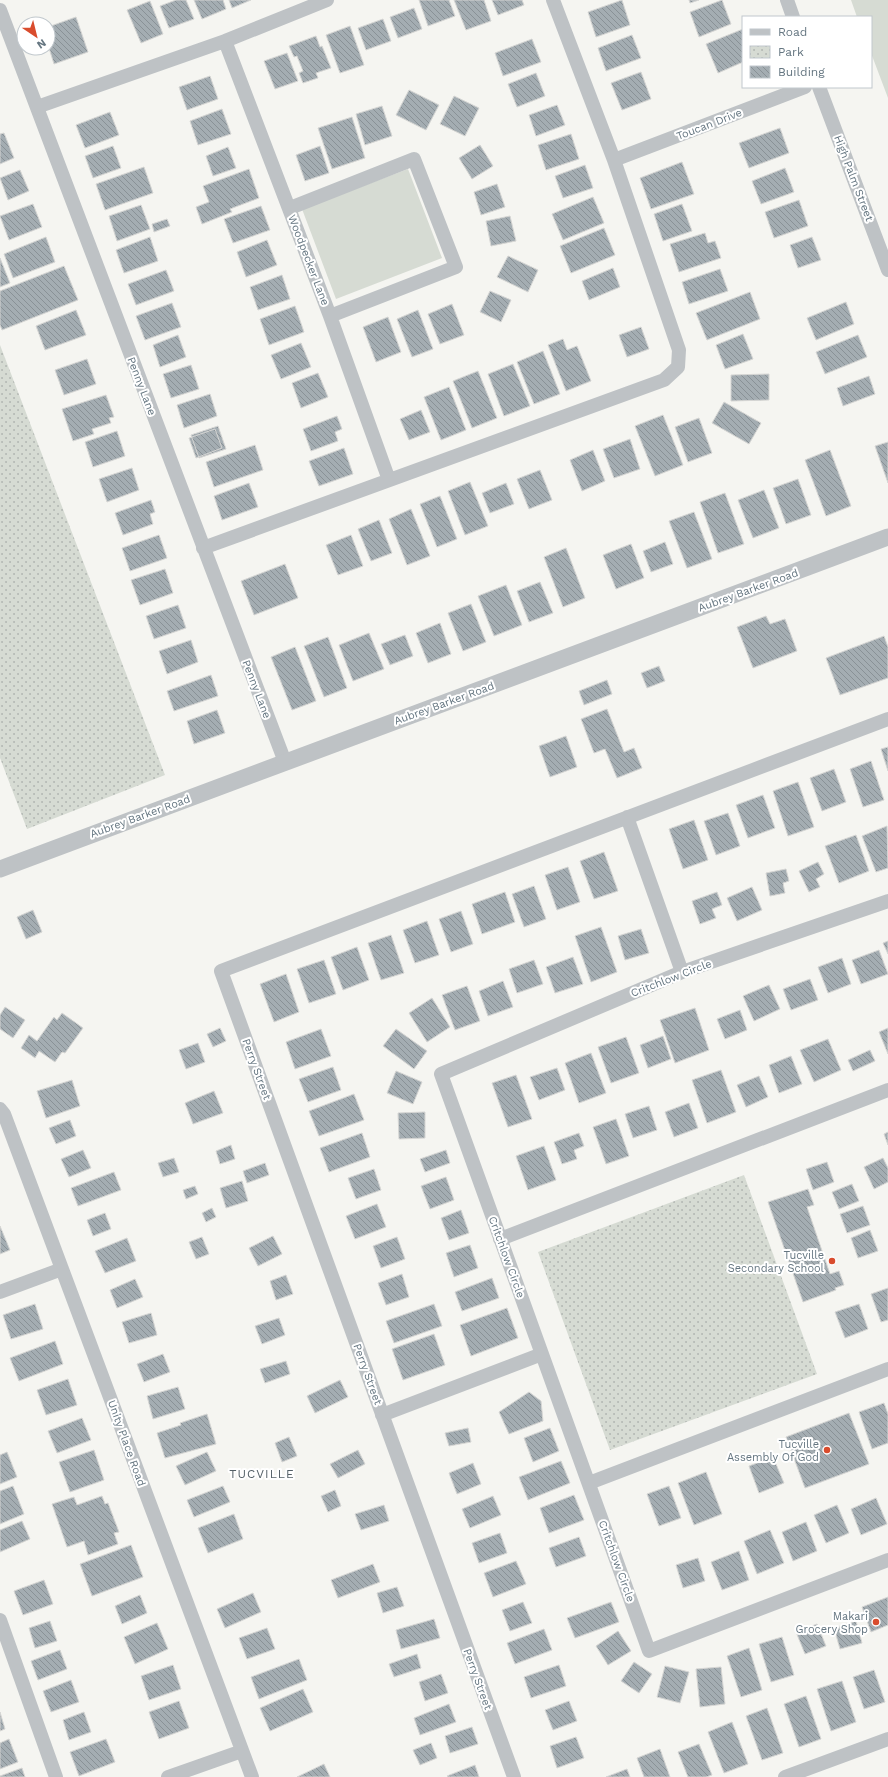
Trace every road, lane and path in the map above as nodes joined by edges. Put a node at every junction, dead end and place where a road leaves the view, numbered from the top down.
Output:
1 (327, 0) edge
2 (552, 0) edge
3 (787, 0) edge
4 (0, 10) edge
5 (793, 16) edge
6 (225, 41) junction
7 (802, 88) edge
8 (819, 88) edge
9 (37, 107) junction
10 (614, 160) junction
11 (290, 208) junction
12 (888, 270) edge
13 (330, 316) junction
14 (389, 480) junction
15 (888, 537) edge
16 (203, 548) junction
17 (888, 719) edge
18 (285, 762) junction
19 (627, 817) junction
20 (0, 869) edge
21 (888, 901) edge
22 (682, 972) junction
23 (888, 1090) edge
24 (0, 1109) edge
25 (500, 1239) junction
26 (62, 1269) junction
27 (0, 1292) edge
28 (542, 1354) junction
29 (888, 1369) edge
30 (382, 1415) junction
31 (589, 1483) junction
32 (888, 1560) edge
33 (0, 1620) edge
34 (888, 1739) edge
35 (242, 1751) junction
36 (56, 1777) edge
37 (168, 1777) edge
38 (252, 1777) edge
39 (514, 1777) edge
40 (784, 1777) edge

1 - 6 street
2 - 10 street
3 - 5 street
4 - 9 street, Penny Lane
6 - 9 street
6 - 11 street, Woodpecker Lane
7 - 10 street, Toucan Drive
8 - 12 street, High Palm Street
9 - 16 street, Penny Lane
10 - 14 street
11 - 13 street, Woodpecker Lane
11 - 13 street
13 - 14 street, Woodpecker Lane
14 - 16 street
15 - 18 street, Aubrey Barker Road
16 - 18 street, Penny Lane
17 - 19 street
18 - 20 street, Aubrey Barker Road
19 - 22 street
19 - 30 street, Perry Street
21 - 22 street, Critchlow Circle
22 - 25 street, Critchlow Circle
23 - 25 street
24 - 26 street, Unity Place Road
25 - 28 street, Critchlow Circle
26 - 27 street
26 - 35 street, Unity Place Road
28 - 30 street
28 - 31 street, Critchlow Circle
29 - 31 street
30 - 39 street, Perry Street
31 - 32 street, Critchlow Circle
33 - 36 street
34 - 40 street
35 - 37 street
35 - 38 street, Unity Place Road

